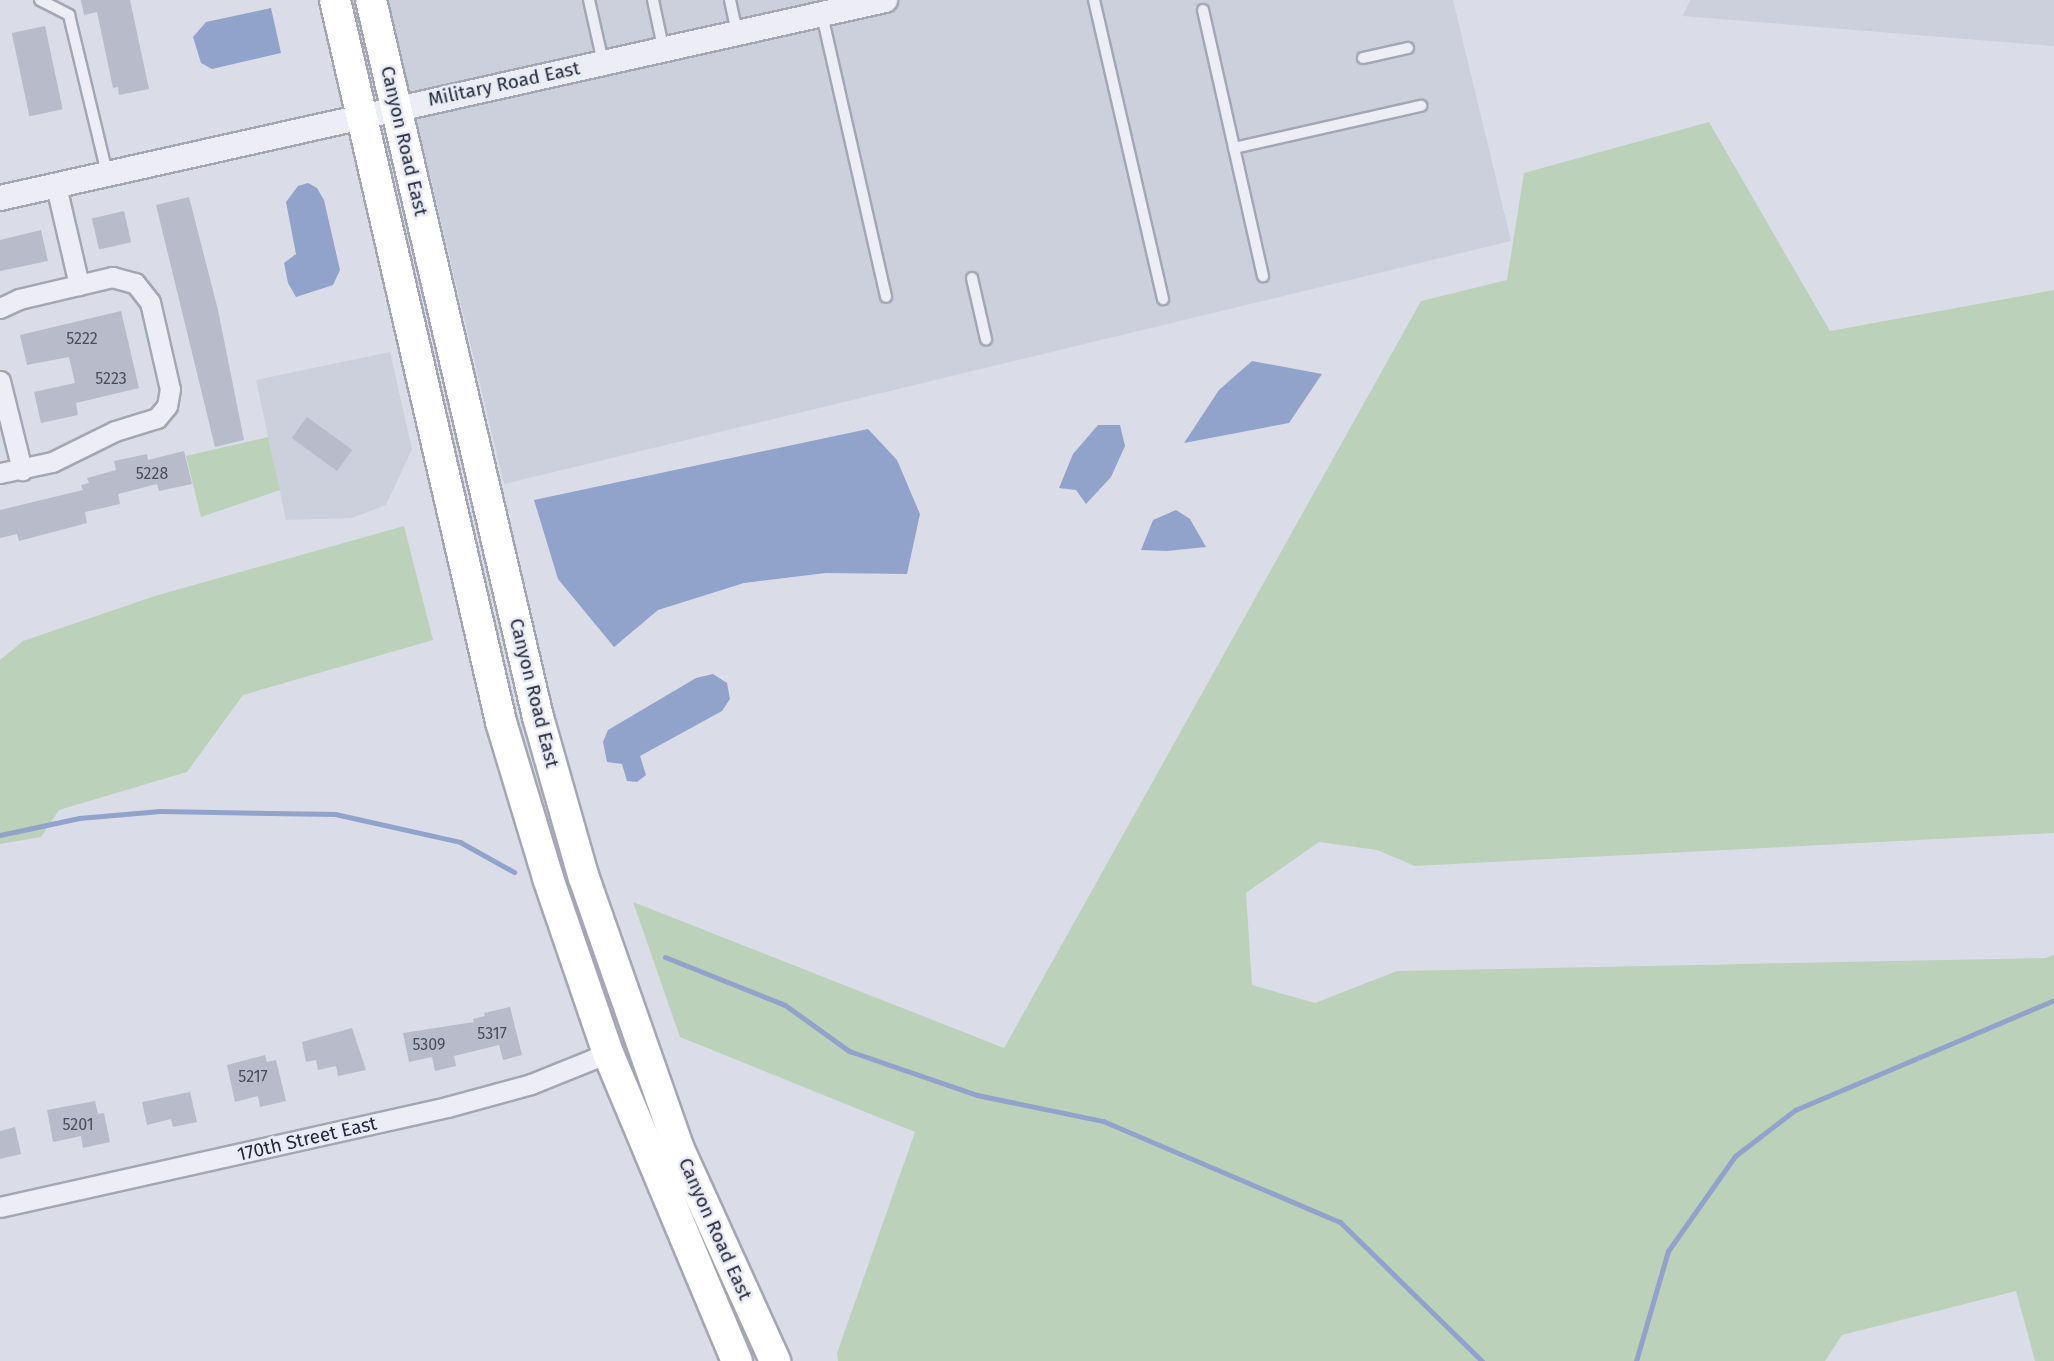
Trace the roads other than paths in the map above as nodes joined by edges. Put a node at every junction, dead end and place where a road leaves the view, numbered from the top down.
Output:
1 (40, 0) edge
2 (335, 0) edge
3 (371, 0) edge
4 (589, 0) edge
5 (653, 0) edge
6 (730, 0) edge
7 (885, 0) edge
8 (1094, 0) edge
9 (1203, 10) dead end
10 (822, 14) junction
11 (737, 33) junction
12 (1408, 48) dead end
13 (664, 49) junction
14 (1363, 58) dead end
15 (603, 62) junction
16 (1421, 106) dead end
17 (396, 108) junction
18 (361, 115) junction
19 (1234, 148) junction
20 (107, 174) junction
21 (57, 186) junction
22 (0, 198) edge
23 (1263, 276) dead end
24 (972, 278) dead end
25 (79, 285) junction
26 (886, 297) dead end
27 (1164, 299) dead end
28 (0, 308) edge
29 (986, 339) dead end
30 (0, 380) edge
31 (22, 470) junction
32 (0, 473) edge
33 (608, 1053) junction
34 (679, 1149) junction
35 (0, 1208) edge
36 (737, 1361) edge
37 (775, 1361) edge

1 - 20 lane
2 - 18 main road, Canyon Road East
3 - 17 main road, Canyon Road East
4 - 15 lane
5 - 13 lane
6 - 11 lane
7 - 10 street, Military Road East
8 - 27 lane
9 - 19 lane
10 - 11 street, Military Road East
10 - 26 lane
11 - 13 street, Military Road East
12 - 14 lane
13 - 15 street, Military Road East
15 - 17 street, Military Road East
16 - 19 lane
17 - 18 street, Military Road East
17 - 34 main road, Canyon Road East
18 - 20 street, Military Road East
18 - 33 main road, Canyon Road East
19 - 23 lane
20 - 21 street, Military Road East
21 - 22 street, Military Road East
21 - 25 street
24 - 29 lane
25 - 28 street
25 - 31 street
30 - 31 street
31 - 32 street
33 - 34 main road
33 - 35 street, 170th Street East
33 - 36 main road, Canyon Road East
34 - 37 main road, Canyon Road East

